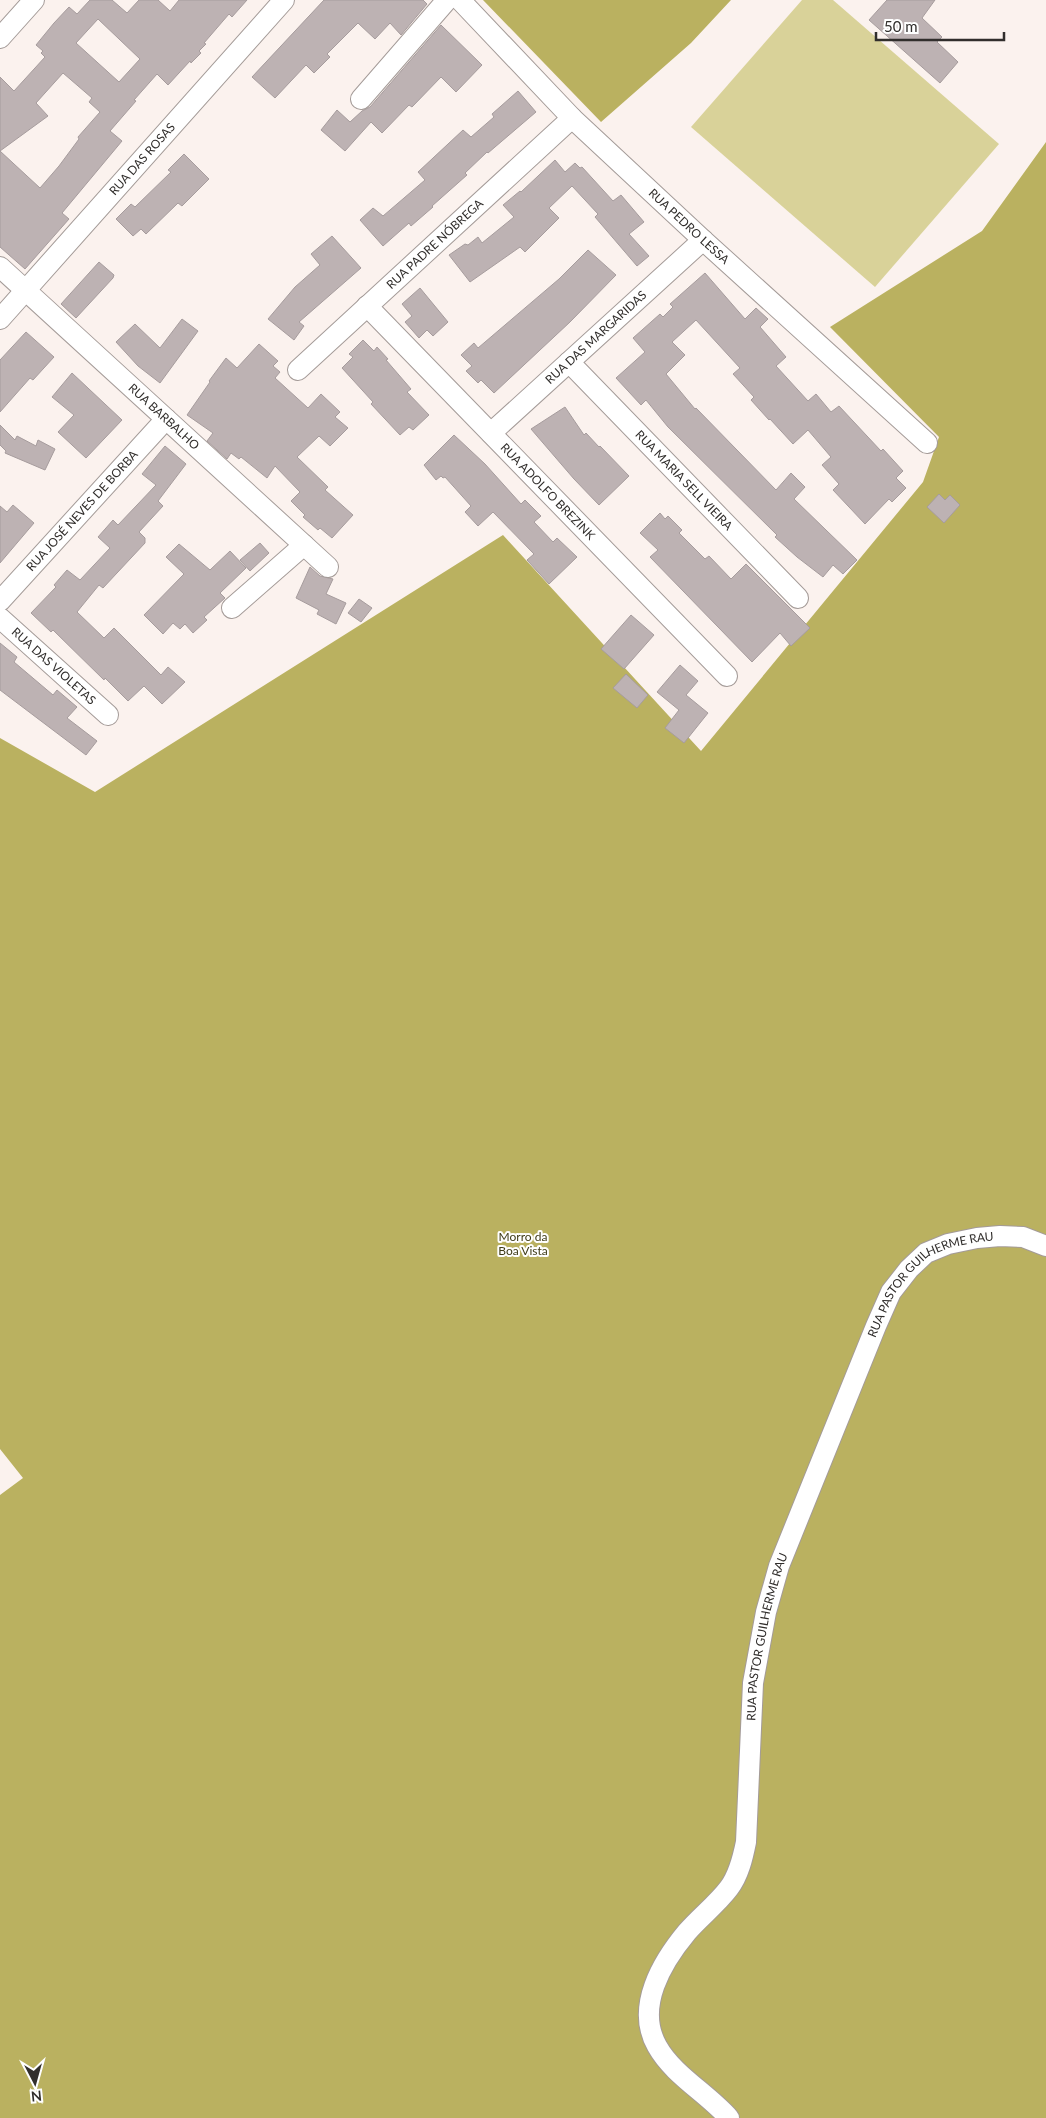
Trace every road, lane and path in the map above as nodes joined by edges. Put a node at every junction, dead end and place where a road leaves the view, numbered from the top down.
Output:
1 (34, 0) edge
2 (284, 0) edge
3 (447, 0) edge
4 (460, 0) edge
5 (0, 38) edge
6 (361, 99) dead end
7 (572, 118) junction
8 (703, 240) junction
9 (0, 267) edge
10 (25, 290) junction
11 (367, 306) junction
12 (0, 319) edge
13 (569, 362) junction
14 (298, 370) dead end
15 (166, 418) junction
16 (491, 433) junction
17 (926, 443) dead end
18 (304, 545) junction
19 (328, 567) dead end
20 (798, 598) dead end
21 (0, 601) edge
22 (232, 608) dead end
23 (0, 618) edge
24 (727, 676) dead end
25 (108, 715) dead end
26 (1046, 1246) edge
27 (729, 2118) edge

1 - 5 street
2 - 10 street, RUA DAS ROSAS
3 - 6 street
4 - 7 street, RUA PEDRO LESSA
7 - 8 street, RUA PEDRO LESSA
7 - 11 street, RUA PADRE NÓBREGA
8 - 13 street, RUA DAS MARGARIDAS
8 - 17 street, RUA PEDRO LESSA
9 - 10 street, RUA BARBALHO
10 - 12 street, RUA DAS ROSAS
10 - 15 street, RUA BARBALHO
11 - 14 street, RUA PADRE NÓBREGA
11 - 16 street, RUA ADOLFO BREZINK
13 - 16 street, RUA DAS MARGARIDAS
13 - 20 street, RUA MARIA SELL VIEIRA
15 - 18 street, RUA BARBALHO
15 - 21 street, RUA JOSÉ NEVES DE BORBA
16 - 24 street, RUA ADOLFO BREZINK
18 - 19 street, RUA BARBALHO
18 - 22 street
23 - 25 street, RUA DAS VIOLETAS
26 - 27 street, RUA PASTOR GUILHERME RAU

